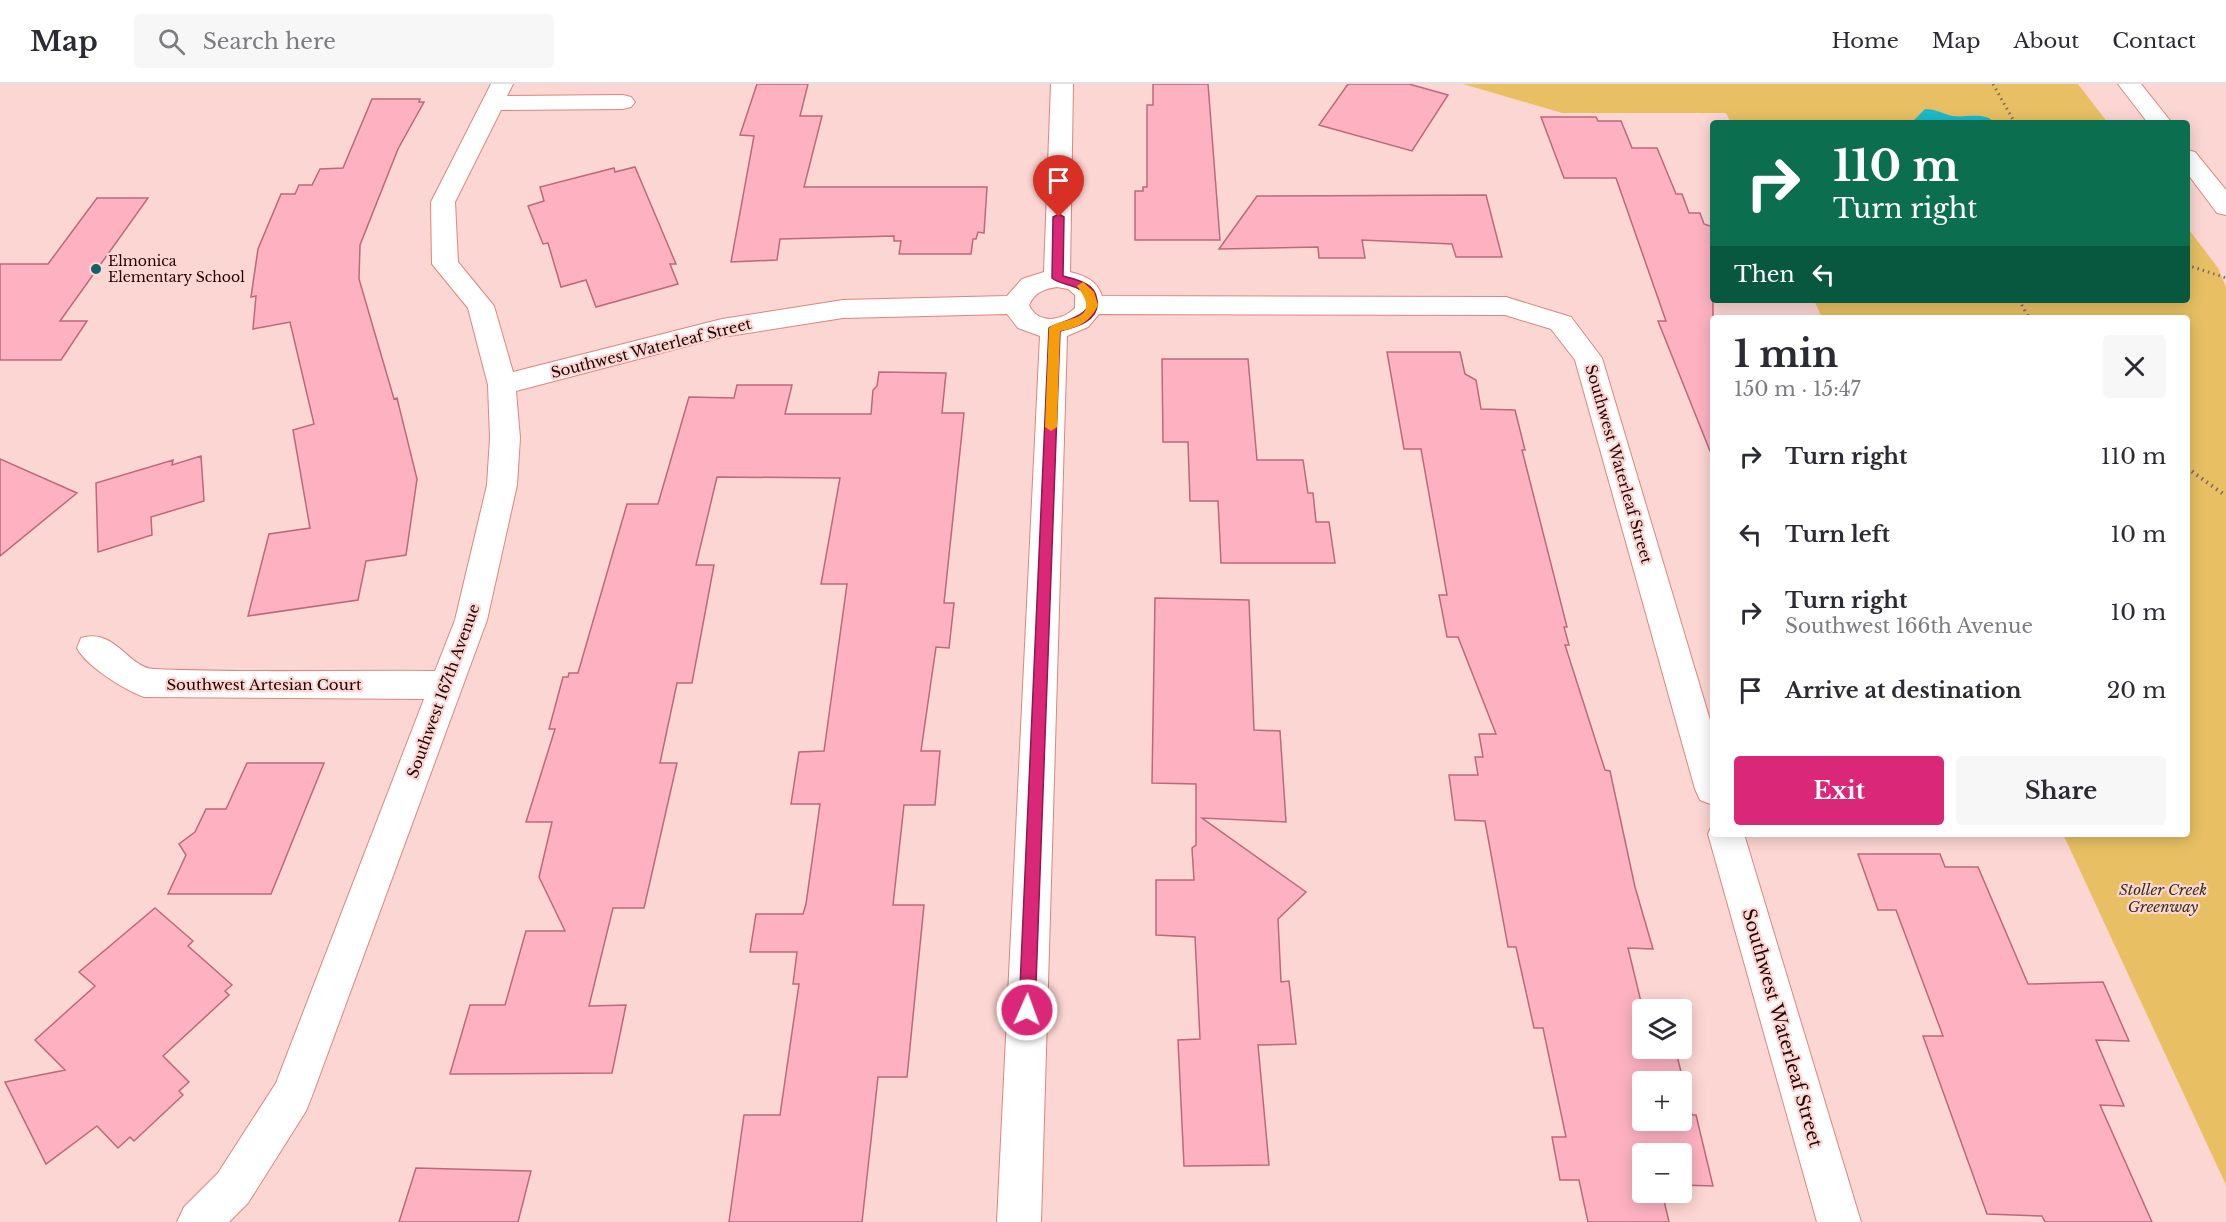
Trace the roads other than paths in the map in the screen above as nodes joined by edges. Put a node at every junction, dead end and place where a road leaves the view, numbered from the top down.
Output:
1 (1062, 84) edge
2 (2129, 84) edge
3 (497, 94) edge
4 (623, 102) dead end
5 (2158, 120) edge
6 (2190, 161) edge
7 (2226, 207) edge
8 (1057, 278) junction
9 (1016, 305) junction
10 (1092, 305) junction
11 (1054, 328) junction
12 (502, 385) junction
13 (93, 648) dead end
14 (447, 685) junction
15 (1710, 779) edge
16 (1727, 837) edge
17 (199, 1222) edge
18 (1018, 1222) edge
19 (1839, 1222) edge

1 - 8 street
2 - 5 street
3 - 4 street, Southwest 167th Avenue
3 - 12 street, Southwest 167th Avenue
6 - 7 street
8 - 9 street
8 - 10 street
9 - 11 street
9 - 12 street, Southwest Waterleaf Street
10 - 11 street
10 - 15 street, Southwest Waterleaf Street
11 - 18 street
12 - 14 street, Southwest 167th Avenue
13 - 14 street, Southwest Artesian Court
14 - 17 street, Southwest 167th Avenue
16 - 19 street, Southwest Waterleaf Street

